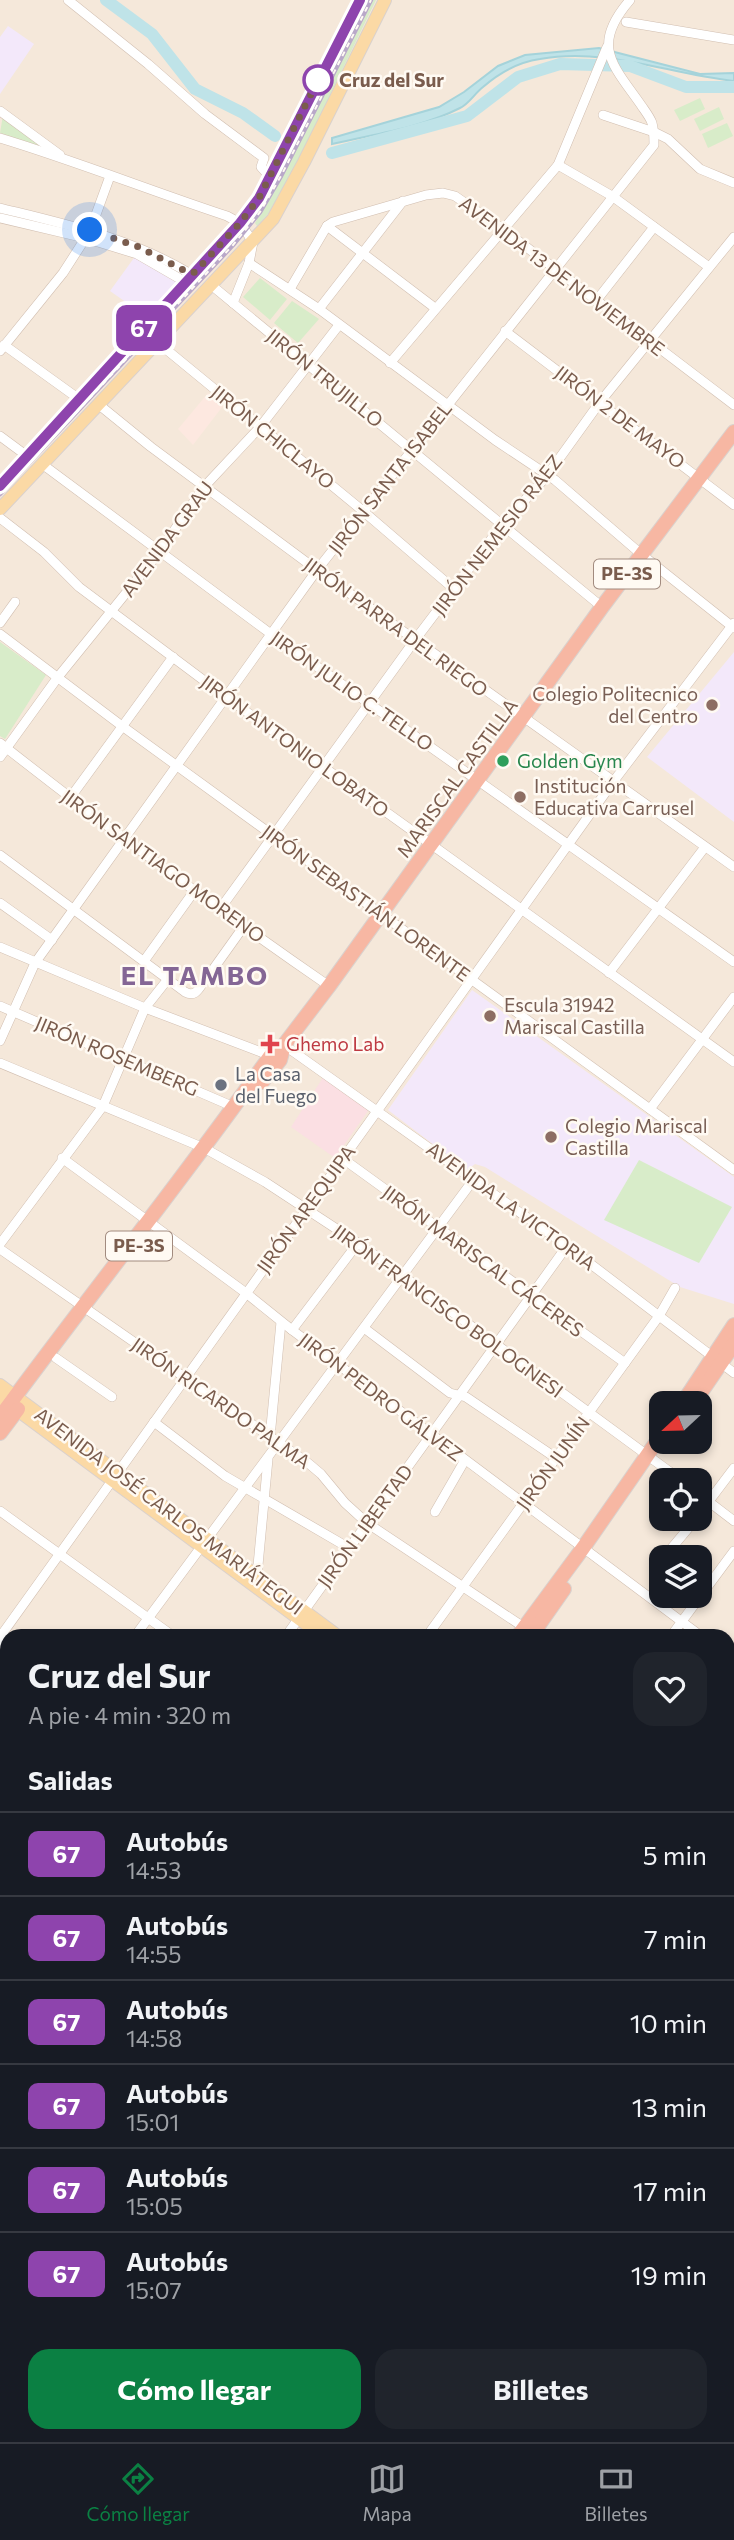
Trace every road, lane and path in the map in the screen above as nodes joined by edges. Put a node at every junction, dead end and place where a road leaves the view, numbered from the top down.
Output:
1 (68, 0) edge
2 (360, 0) edge
3 (385, 0) edge
4 (629, 0) edge
5 (626, 22) dead end
6 (734, 40) edge
7 (608, 44) junction
8 (0, 111) edge
9 (603, 115) dead end
10 (654, 132) junction
11 (0, 138) edge
12 (61, 156) junction
13 (558, 165) junction
14 (110, 176) junction
15 (270, 177) junction
16 (734, 183) edge
17 (612, 197) junction
18 (403, 201) junction
19 (0, 208) edge
20 (372, 210) junction
21 (0, 218) edge
22 (240, 223) junction
23 (384, 225) junction
24 (327, 226) junction
25 (654, 227) junction
26 (504, 230) junction
27 (88, 234) junction
28 (734, 237) edge
29 (253, 242) junction
30 (363, 252) junction
31 (249, 263) junction
32 (709, 267) junction
33 (554, 270) junction
34 (188, 278) junction
35 (210, 284) junction
36 (290, 289) junction
37 (596, 301) junction
38 (233, 303) junction
39 (318, 309) junction
40 (435, 309) junction
41 (339, 325) junction
42 (505, 331) junction
43 (649, 340) junction
44 (156, 341) junction
45 (2, 348) edge
46 (390, 363) junction
47 (308, 364) junction
48 (79, 399) junction
49 (600, 402) junction
50 (98, 404) junction
51 (447, 405) junction
52 (734, 405) edge
53 (260, 427) junction
54 (734, 432) edge
55 (0, 436) edge
56 (412, 449) junction
57 (27, 456) junction
58 (42, 464) junction
59 (546, 477) junction
60 (700, 478) junction
61 (0, 486) edge
62 (204, 487) junction
63 (734, 505) edge
64 (0, 509) edge
65 (363, 511) junction
66 (0, 518) edge
67 (502, 525) junction
68 (160, 551) junction
69 (641, 554) junction
70 (317, 570) junction
71 (454, 589) junction
72 (15, 602) dead end
73 (602, 607) junction
74 (112, 611) junction
75 (0, 623) edge
76 (733, 626) edge
77 (0, 634) edge
78 (271, 634) junction
79 (415, 640) junction
80 (173, 657) junction
81 (58, 677) junction
82 (226, 696) junction
83 (369, 703) junction
84 (524, 718) junction
85 (122, 726) junction
86 (3, 745) edge
87 (0, 757) edge
88 (177, 765) junction
89 (323, 767) junction
90 (479, 781) junction
91 (613, 782) junction
92 (70, 798) junction
93 (273, 836) junction
94 (125, 838) junction
95 (432, 844) junction
96 (568, 845) junction
97 (705, 846) junction
98 (0, 855) edge
99 (734, 867) edge
100 (195, 890) junction
101 (0, 903) edge
102 (658, 908) junction
103 (220, 909) junction
104 (521, 909) junction
105 (74, 910) junction
106 (381, 915) junction
107 (244, 926) junction
108 (52, 940) junction
109 (0, 947) edge
110 (144, 961) junction
111 (734, 962) edge
112 (36, 963) junction
113 (214, 968) dead end
114 (609, 973) junction
115 (471, 978) junction
116 (168, 979) junction
117 (205, 980) dead end
118 (329, 986) junction
119 (734, 997) edge
120 (0, 1006) edge
121 (145, 1009) junction
122 (12, 1011) junction
123 (701, 1038) junction
124 (0, 1041) edge
125 (284, 1045) junction
126 (275, 1058) junction
127 (123, 1059) junction
128 (734, 1062) edge
129 (0, 1063) edge
130 (103, 1106) junction
131 (234, 1107) junction
132 (377, 1109) junction
133 (650, 1109) junction
134 (207, 1149) junction
135 (62, 1158) junction
136 (342, 1158) junction
137 (733, 1168) edge
138 (474, 1179) junction
139 (304, 1209) junction
140 (150, 1223) junction
141 (438, 1228) junction
142 (358, 1243) junction
143 (0, 1244) edge
144 (567, 1246) junction
145 (0, 1249) edge
146 (402, 1276) junction
147 (675, 1288) dead end
148 (246, 1293) junction
149 (531, 1295) junction
150 (86, 1309) junction
151 (659, 1315) junction
152 (281, 1322) junction
153 (734, 1325) edge
154 (364, 1328) junction
155 (292, 1330) junction
156 (734, 1344) edge
157 (496, 1345) junction
158 (55, 1358) junction
159 (717, 1359) junction
160 (625, 1363) junction
161 (337, 1364) junction
162 (734, 1373) edge
163 (185, 1378) junction
164 (0, 1385) edge
165 (691, 1391) edge
166 (700, 1391) edge
167 (459, 1396) junction
168 (112, 1397) dead end
169 (13, 1402) edge
170 (589, 1413) junction
171 (0, 1417) edge
172 (154, 1422) junction
173 (0, 1433) edge
174 (431, 1434) junction
175 (270, 1437) junction
176 (279, 1443) junction
177 (653, 1454) edge
178 (655, 1454) edge
179 (268, 1458) junction
180 (556, 1458) junction
181 (651, 1458) junction
182 (465, 1460) junction
183 (665, 1468) edge
184 (734, 1468) edge
185 (115, 1477) junction
186 (246, 1488) junction
187 (264, 1498) junction
188 (712, 1498) edge
189 (523, 1503) junction
190 (712, 1504) edge
191 (0, 1511) edge
192 (435, 1512) dead end
193 (734, 1521) edge
194 (368, 1523) junction
195 (686, 1531) edge
196 (205, 1543) junction
197 (674, 1545) edge
198 (349, 1548) junction
199 (586, 1551) junction
200 (734, 1551) edge
201 (58, 1553) junction
202 (257, 1576) junction
203 (463, 1586) junction
204 (301, 1615) junction
205 (149, 1618) junction
206 (682, 1622) junction
207 (6, 1629) edge
208 (140, 1629) edge
209 (164, 1629) edge
210 (291, 1629) edge
211 (315, 1629) edge
212 (326, 1629) edge
213 (432, 1629) edge
214 (521, 1629) edge
215 (531, 1629) edge
216 (676, 1629) edge
217 (692, 1629) edge

1 - 15 street
2 - 15 main road
3 - 29 main road
4 - 7 street
5 - 6 street
7 - 10 street
7 - 13 street
8 - 12 street
9 - 10 street
10 - 16 street
10 - 17 street, JIRÓN SANTA ISABEL
11 - 12 street
12 - 14 street
13 - 17 street
13 - 26 street
14 - 22 street
14 - 27 street
15 - 22 main road
17 - 25 street
17 - 33 street, JIRÓN SANTA ISABEL
18 - 20 street, AVENIDA 13 DE NOVIEMBRE
18 - 23 street
18 - 26 street, AVENIDA 13 DE NOVIEMBRE
19 - 27 street
20 - 23 street
20 - 24 street, AVENIDA 13 DE NOVIEMBRE
21 - 27 street
22 - 29 street
22 - 34 main road
23 - 30 street
24 - 30 street
24 - 36 street
25 - 32 street
25 - 37 street
26 - 33 street, AVENIDA 13 DE NOVIEMBRE
26 - 40 street
27 - 34 street
27 - 45 street
28 - 32 street, JIRÓN NEMESIO RÁEZ
29 - 31 street
29 - 35 main road
30 - 39 street
30 - 40 street
31 - 36 street
31 - 38 street
32 - 43 street, JIRÓN NEMESIO RÁEZ
33 - 37 street, AVENIDA 13 DE NOVIEMBRE
33 - 42 street, JIRÓN SANTA ISABEL
34 - 48 main road
35 - 38 street, JIRÓN TRUJILLO
35 - 44 main road
36 - 39 street
37 - 43 street, AVENIDA 13 DE NOVIEMBRE
38 - 47 street, JIRÓN TRUJILLO
39 - 41 street
40 - 46 street
41 - 46 street
41 - 47 street, AVENIDA GRAU
42 - 49 street, JIRÓN 2 DE MAYO
42 - 51 street, JIRÓN SANTA ISABEL
43 - 49 street, JIRÓN NEMESIO RÁEZ
43 - 52 street, AVENIDA 13 DE NOVIEMBRE
44 - 50 main road
44 - 53 street, JIRÓN CHICLAYO
45 - 48 street
46 - 51 street
47 - 53 street, AVENIDA GRAU
47 - 56 street, JIRÓN TRUJILLO
48 - 57 main road
49 - 59 street, JIRÓN NEMESIO RÁEZ
49 - 60 street, JIRÓN 2 DE MAYO
50 - 58 main road
50 - 62 street, JIRÓN PARRA DEL RIEGO
51 - 56 street, JIRÓN SANTA ISABEL
51 - 59 street
53 - 62 street, AVENIDA GRAU
53 - 65 street, JIRÓN CHICLAYO
54 - 60 highway, MARISCAL CASTILLA / PE-3S
55 - 57 street
56 - 65 street, JIRÓN SANTA ISABEL
56 - 67 street, JIRÓN TRUJILLO
57 - 61 main road
58 - 64 main road
58 - 68 street, JIRÓN JULIO C. TELLO
59 - 67 street, JIRÓN NEMESIO RÁEZ
59 - 69 street
60 - 63 street, JIRÓN 2 DE MAYO
60 - 69 highway, MARISCAL CASTILLA / PE-3S
62 - 68 street, AVENIDA GRAU
62 - 70 street, JIRÓN PARRA DEL RIEGO
65 - 70 street, JIRÓN SANTA ISABEL
65 - 71 street, JIRÓN CHICLAYO
66 - 74 street, JIRÓN ANTONIO LOBATO
67 - 71 street, JIRÓN NEMESIO RÁEZ
67 - 73 street, JIRÓN TRUJILLO
68 - 74 street, AVENIDA GRAU
68 - 78 street, JIRÓN JULIO C. TELLO
69 - 73 highway, MARISCAL CASTILLA / PE-3S
69 - 76 street
70 - 78 street, JIRÓN SANTA ISABEL
70 - 79 street, JIRÓN PARRA DEL RIEGO
71 - 79 street, JIRÓN NEMESIO RÁEZ
72 - 75 street
73 - 84 highway, MARISCAL CASTILLA / PE-3S
74 - 80 street, JIRÓN ANTONIO LOBATO
74 - 81 street, AVENIDA GRAU
76 - 91 street, JIRÓN AREQUIPA
77 - 81 street, JIRÓN SEBASTIÁN LORENTE
78 - 82 street, JIRÓN SANTA ISABEL
78 - 83 street, JIRÓN JULIO C. TELLO
79 - 83 street, JIRÓN NEMESIO RÁEZ
79 - 84 street, JIRÓN PARRA DEL RIEGO
80 - 82 street, JIRÓN ANTONIO LOBATO
80 - 85 street
81 - 85 street, JIRÓN SEBASTIÁN LORENTE
81 - 86 street, AVENIDA GRAU
82 - 88 street, JIRÓN SANTA ISABEL
82 - 89 street, JIRÓN ANTONIO LOBATO
83 - 89 street, JIRÓN NEMESIO RÁEZ
83 - 90 street, JIRÓN JULIO C. TELLO
84 - 90 highway, MARISCAL CASTILLA / PE-3S
84 - 91 street, JIRÓN PARRA DEL RIEGO
85 - 88 street, JIRÓN SEBASTIÁN LORENTE
85 - 92 street
86 - 87 street, AVENIDA GRAU
86 - 92 street, JIRÓN SANTIAGO MORENO
88 - 93 street, JIRÓN SEBASTIÁN LORENTE
88 - 94 street, JIRÓN SANTA ISABEL
89 - 93 street, JIRÓN NEMESIO RÁEZ
89 - 95 street, JIRÓN ANTONIO LOBATO
90 - 95 highway, MARISCAL CASTILLA / PE-3S
90 - 96 street, JIRÓN JULIO C. TELLO
91 - 96 street, JIRÓN AREQUIPA
91 - 97 street, JIRÓN PARRA DEL RIEGO
92 - 94 street, JIRÓN SANTIAGO MORENO
93 - 103 street, JIRÓN NEMESIO RÁEZ
93 - 106 street, JIRÓN SEBASTIÁN LORENTE
94 - 100 street, JIRÓN SANTIAGO MORENO
94 - 105 street, JIRÓN SANTA ISABEL
95 - 104 street, JIRÓN ANTONIO LOBATO
95 - 106 highway, MARISCAL CASTILLA / PE-3S
96 - 102 street, JIRÓN JULIO C. TELLO
96 - 104 street, JIRÓN AREQUIPA
97 - 99 street, JIRÓN PARRA DEL RIEGO
97 - 102 street
98 - 105 street
100 - 103 street, JIRÓN SANTIAGO MORENO
100 - 110 street
101 - 108 street
102 - 111 street, JIRÓN JULIO C. TELLO
102 - 114 street
103 - 107 street, JIRÓN SANTIAGO MORENO
104 - 114 street, JIRÓN ANTONIO LOBATO
104 - 115 street, JIRÓN AREQUIPA
105 - 108 street, JIRÓN SANTA ISABEL
105 - 110 street
106 - 115 street, JIRÓN SEBASTIÁN LORENTE
106 - 118 highway, MARISCAL CASTILLA / PE-3S
107 - 113 street
107 - 118 street, JIRÓN SANTIAGO MORENO
108 - 112 street, JIRÓN SANTA ISABEL
109 - 112 street
110 - 116 street
112 - 121 street
112 - 122 street, JIRÓN SANTA ISABEL
114 - 123 street, JIRÓN ANTONIO LOBATO
115 - 132 street, JIRÓN AREQUIPA
115 - 133 street, JIRÓN SEBASTIÁN LORENTE
116 - 117 street
116 - 121 street
118 - 125 highway, MARISCAL CASTILLA / PE-3S
119 - 123 street
120 - 122 street, JIRÓN ROSEMBERG
121 - 126 street
121 - 127 street
122 - 124 street, JIRÓN SANTA ISABEL
122 - 127 street, JIRÓN ROSEMBERG
123 - 128 street, JIRÓN ANTONIO LOBATO
123 - 133 street
125 - 126 highway, MARISCAL CASTILLA / PE-3S
125 - 132 street, AVENIDA LA VICTORIA
126 - 131 highway, MARISCAL CASTILLA / PE-3S
126 - 134 highway, MARISCAL CASTILLA / PE-3S
127 - 130 street
127 - 131 street, JIRÓN ROSEMBERG
129 - 130 street, JIRÓN FRANCISCO BOLOGNESI
130 - 134 street, JIRÓN FRANCISCO BOLOGNESI
130 - 135 street
131 - 134 highway, MARISCAL CASTILLA / PE-3S
132 - 136 street, JIRÓN AREQUIPA
132 - 138 street, AVENIDA LA VICTORIA
133 - 137 street, JIRÓN SEBASTIÁN LORENTE
134 - 139 street, JIRÓN FRANCISCO BOLOGNESI
134 - 140 highway, MARISCAL CASTILLA / PE-3S
135 - 140 street, JIRÓN PEDRO GÁLVEZ
135 - 143 street
136 - 139 street, JIRÓN AREQUIPA
136 - 141 street, JIRÓN MARISCAL CÁCERES
138 - 141 street
138 - 144 street, AVENIDA LA VICTORIA
139 - 142 street, JIRÓN FRANCISCO BOLOGNESI
139 - 148 street, JIRÓN AREQUIPA
140 - 148 street, JIRÓN PEDRO GÁLVEZ
140 - 150 highway, MARISCAL CASTILLA / PE-3S
141 - 146 street
141 - 149 street, JIRÓN MARISCAL CÁCERES
142 - 146 street, JIRÓN FRANCISCO BOLOGNESI
142 - 155 street
144 - 149 street, JIRÓN LIBERTAD
144 - 151 street, AVENIDA LA VICTORIA
145 - 150 street, JIRÓN RICARDO PALMA
146 - 154 street
146 - 157 street, JIRÓN FRANCISCO BOLOGNESI
147 - 151 street, JIRÓN JUNÍN
148 - 152 street, JIRÓN PEDRO GÁLVEZ
148 - 163 street, JIRÓN AREQUIPA
149 - 157 street, JIRÓN LIBERTAD
149 - 160 street, JIRÓN MARISCAL CÁCERES
150 - 158 highway, MARISCAL CASTILLA / PE-3S
150 - 163 street, JIRÓN RICARDO PALMA
150 - 169 highway, MARISCAL CASTILLA / PE-3S
151 - 159 street, AVENIDA LA VICTORIA
151 - 160 street, JIRÓN JUNÍN
152 - 155 street, JIRÓN PEDRO GÁLVEZ
152 - 175 street
153 - 159 highway
154 - 161 street
154 - 167 street
155 - 161 street, JIRÓN PEDRO GÁLVEZ
156 - 159 highway
157 - 167 street, JIRÓN LIBERTAD
157 - 170 street, JIRÓN FRANCISCO BOLOGNESI
158 - 168 street
158 - 169 highway, MARISCAL CASTILLA / PE-3S
159 - 162 street, AVENIDA LA VICTORIA
159 - 165 highway
159 - 166 highway
160 - 170 street, JIRÓN JUNÍN
161 - 174 street, JIRÓN PEDRO GÁLVEZ
161 - 176 street
163 - 172 street, JIRÓN AREQUIPA
163 - 175 street, JIRÓN RICARDO PALMA
164 - 169 main road, AVENIDA JOSÉ CARLOS MARIÁTEGUI
167 - 174 street, JIRÓN LIBERTAD
167 - 180 street
169 - 171 highway, MARISCAL CASTILLA / PE-3S
169 - 173 highway, MARISCAL CASTILLA / PE-3S
169 - 185 main road, AVENIDA JOSÉ CARLOS MARIÁTEGUI
170 - 180 street, JIRÓN JUNÍN
170 - 181 street, JIRÓN FRANCISCO BOLOGNESI
172 - 185 street, JIRÓN AREQUIPA
172 - 186 street
174 - 182 street, JIRÓN PEDRO GÁLVEZ
174 - 194 street, JIRÓN LIBERTAD
175 - 176 street, JIRÓN RICARDO PALMA
176 - 179 street
176 - 194 street, JIRÓN RICARDO PALMA
177 - 181 highway
178 - 181 highway
179 - 186 street
179 - 187 street
180 - 189 street, JIRÓN JUNÍN
181 - 183 street, JIRÓN FRANCISCO BOLOGNESI
181 - 199 highway
182 - 189 street, JIRÓN PEDRO GÁLVEZ
182 - 192 street
184 - 188 street
185 - 196 main road, AVENIDA JOSÉ CARLOS MARIÁTEGUI
185 - 201 street, JIRÓN AREQUIPA
186 - 187 street
186 - 196 street
187 - 198 street
187 - 202 street
189 - 199 street, JIRÓN PEDRO GÁLVEZ
189 - 203 street, JIRÓN JUNÍN
190 - 193 street
191 - 201 street
194 - 198 street, JIRÓN LIBERTAD
194 - 203 street, JIRÓN RICARDO PALMA
195 - 197 street
196 - 202 main road, AVENIDA JOSÉ CARLOS MARIÁTEGUI
196 - 204 main road, AVENIDA JOSÉ CARLOS MARIÁTEGUI
196 - 205 street
198 - 204 street, JIRÓN LIBERTAD
199 - 206 street, JIRÓN PEDRO GÁLVEZ
199 - 215 highway
200 - 206 street
201 - 205 street
201 - 207 street, JIRÓN AREQUIPA
202 - 204 main road, AVENIDA JOSÉ CARLOS MARIÁTEGUI
203 - 213 street, JIRÓN JUNÍN
203 - 214 street, JIRÓN RICARDO PALMA
204 - 210 street, JIRÓN LIBERTAD
204 - 211 main road, AVENIDA JOSÉ CARLOS MARIÁTEGUI
204 - 212 main road, AVENIDA JOSÉ CARLOS MARIÁTEGUI
205 - 208 street
205 - 209 street
206 - 216 street
206 - 217 street, JIRÓN PEDRO GÁLVEZ

